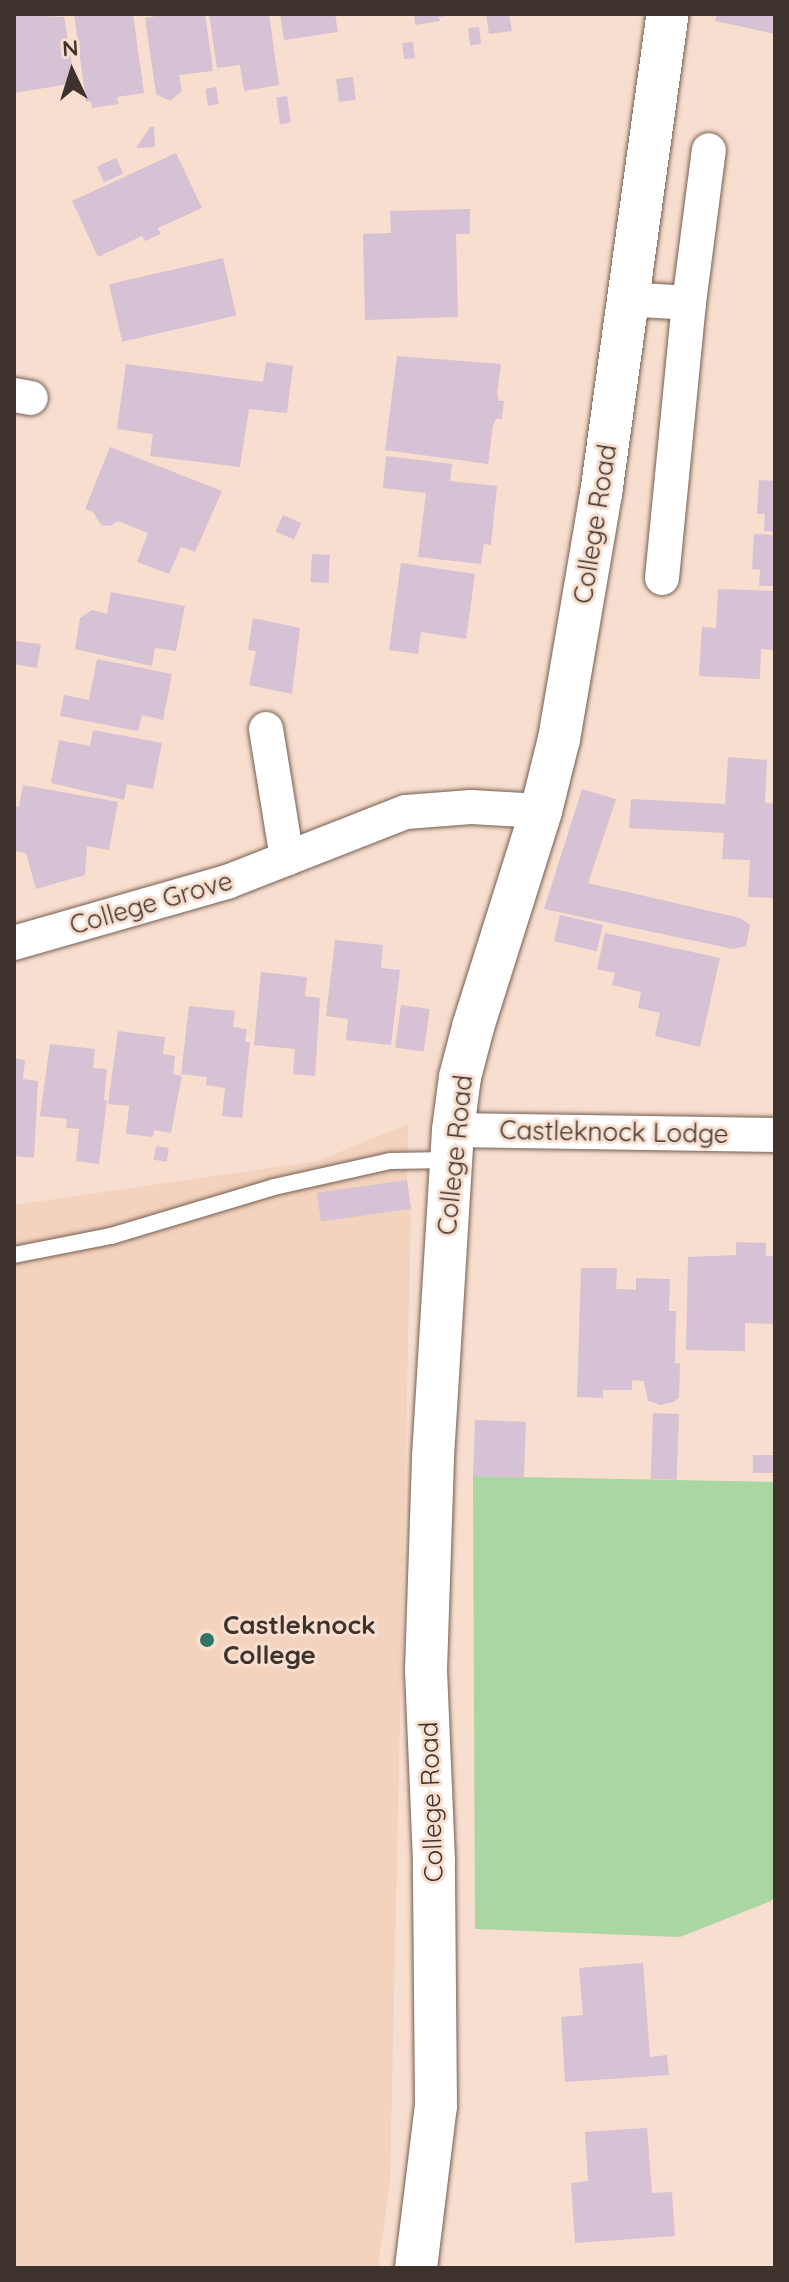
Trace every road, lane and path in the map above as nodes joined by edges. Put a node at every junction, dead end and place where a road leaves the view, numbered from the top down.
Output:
1 (668, 14) edge
2 (709, 150) dead end
3 (626, 299) junction
4 (689, 303) junction
5 (662, 578) dead end
6 (266, 729) dead end
7 (541, 811) junction
8 (287, 858) junction
9 (14, 943) edge
10 (775, 1135) edge
11 (452, 1145) junction
12 (14, 1255) edge
13 (416, 2268) edge

1 - 3 street, College Road
2 - 4 street
3 - 4 street
3 - 7 street, College Road
4 - 5 street
6 - 8 street
7 - 8 street, College Grove
7 - 11 street, College Road
8 - 9 street, College Grove
10 - 11 street, Castleknock Lodge
11 - 12 lane
11 - 13 street, College Road

